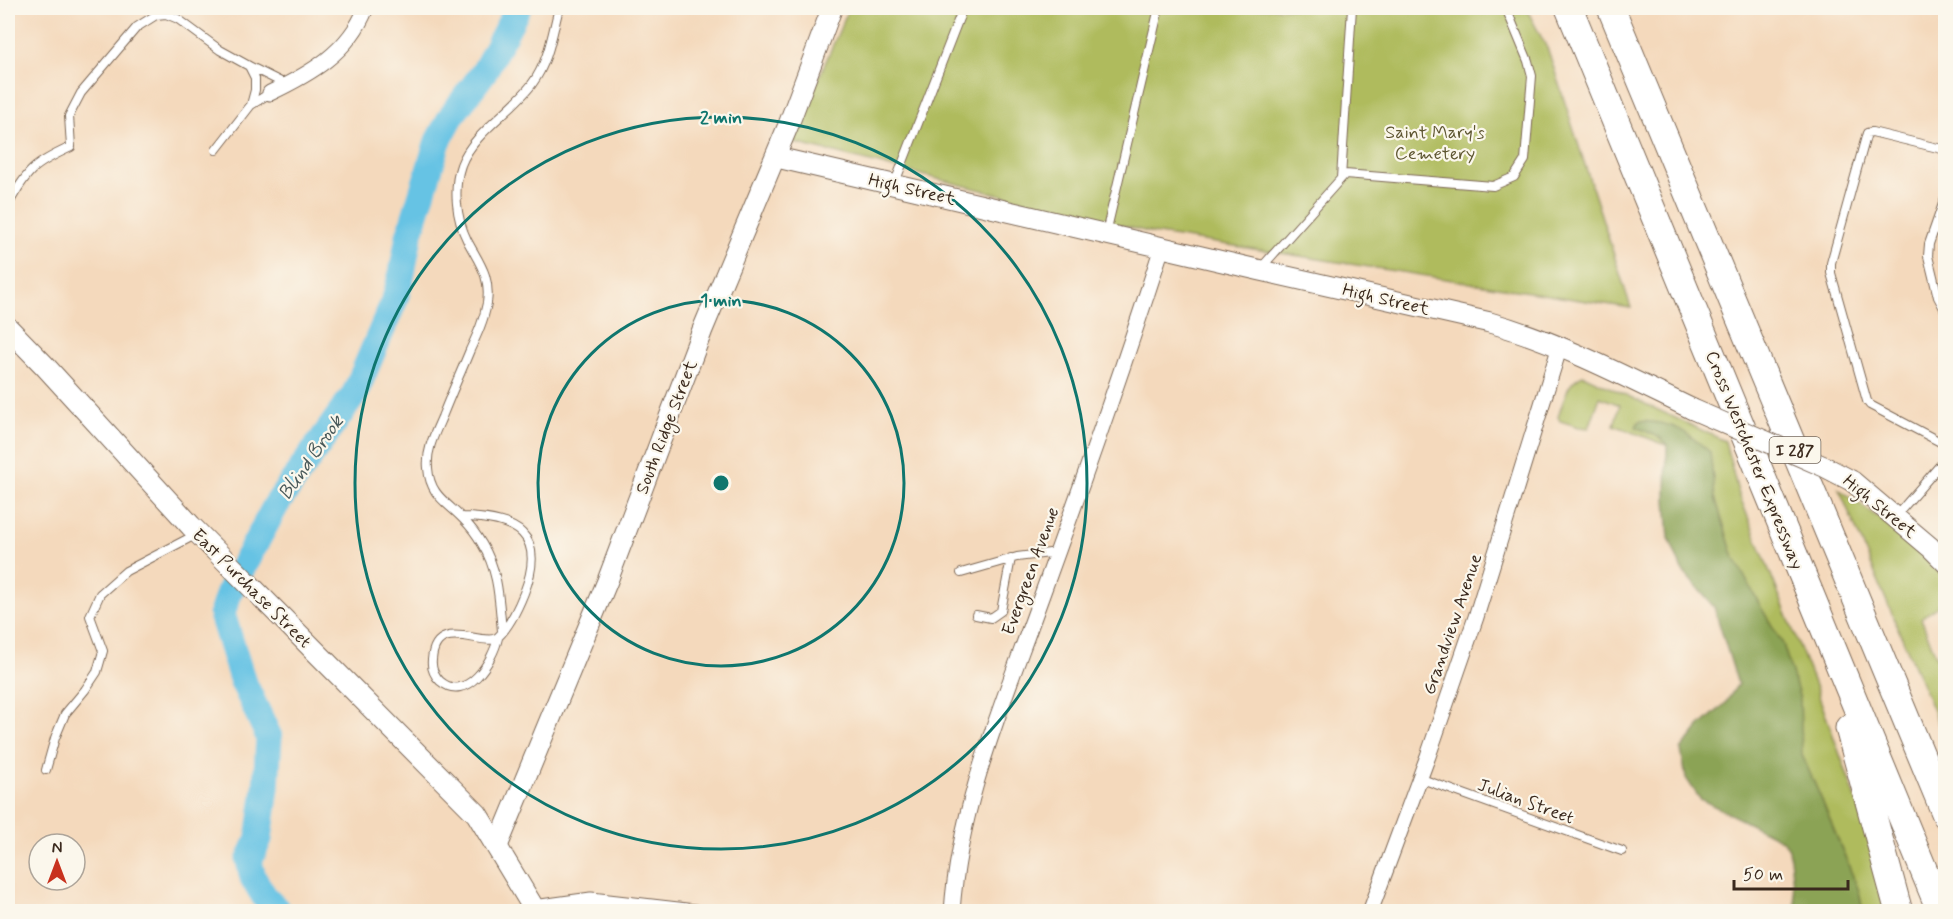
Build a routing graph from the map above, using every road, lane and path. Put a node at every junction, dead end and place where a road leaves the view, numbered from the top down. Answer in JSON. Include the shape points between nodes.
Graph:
{"nodes":[{"id":1,"x":366,"y":8,"type":"edge"},
{"id":2,"x":559,"y":8,"type":"edge"},
{"id":3,"x":832,"y":8,"type":"edge"},
{"id":4,"x":963,"y":8,"type":"edge"},
{"id":5,"x":1159,"y":8,"type":"edge"},
{"id":6,"x":1352,"y":8,"type":"edge"},
{"id":7,"x":1506,"y":8,"type":"edge"},
{"id":8,"x":1569,"y":8,"type":"edge"},
{"id":9,"x":1611,"y":8,"type":"edge"},
{"id":10,"x":249,"y":66,"type":"junction"},
{"id":11,"x":287,"y":85,"type":"junction"},
{"id":12,"x":270,"y":93,"type":"joint"},
{"id":13,"x":251,"y":105,"type":"junction"},
{"id":14,"x":216,"y":150,"type":"dead end"},
{"id":15,"x":1946,"y":150,"type":"edge"},
{"id":16,"x":775,"y":157,"type":"junction"},
{"id":17,"x":1341,"y":178,"type":"junction"},
{"id":18,"x":894,"y":184,"type":"junction"},
{"id":19,"x":1946,"y":195,"type":"edge"},
{"id":20,"x":8,"y":205,"type":"edge"},
{"id":21,"x":1106,"y":234,"type":"junction"},
{"id":22,"x":1162,"y":248,"type":"junction"},
{"id":23,"x":1258,"y":270,"type":"junction"},
{"id":24,"x":1946,"y":312,"type":"edge"},
{"id":25,"x":8,"y":328,"type":"edge"},
{"id":26,"x":1560,"y":346,"type":"junction"},
{"id":27,"x":1946,"y":445,"type":"edge"},
{"id":28,"x":1946,"y":456,"type":"edge"},
{"id":29,"x":462,"y":517,"type":"junction"},
{"id":30,"x":1895,"y":517,"type":"junction"},
{"id":31,"x":199,"y":534,"type":"junction"},
{"id":32,"x":1058,"y":552,"type":"junction"},
{"id":33,"x":1011,"y":558,"type":"junction"},
{"id":34,"x":1946,"y":563,"type":"edge"},
{"id":35,"x":961,"y":573,"type":"dead end"},
{"id":36,"x":1808,"y":588,"type":"junction"},
{"id":37,"x":976,"y":615,"type":"dead end"},
{"id":38,"x":500,"y":634,"type":"junction"},
{"id":39,"x":1923,"y":759,"type":"junction"},
{"id":40,"x":46,"y":770,"type":"dead end"},
{"id":41,"x":1946,"y":777,"type":"edge"},
{"id":42,"x":1419,"y":778,"type":"junction"},
{"id":43,"x":1946,"y":815,"type":"edge"},
{"id":44,"x":498,"y":845,"type":"junction"},
{"id":45,"x":1622,"y":851,"type":"dead end"},
{"id":46,"x":534,"y":910,"type":"edge"},
{"id":47,"x":694,"y":912,"type":"edge"},
{"id":48,"x":952,"y":912,"type":"edge"},
{"id":49,"x":1370,"y":912,"type":"edge"},
{"id":50,"x":1899,"y":912,"type":"edge"},
{"id":51,"x":1941,"y":912,"type":"edge"}],
"edges":[{"from":1,"to":11,"type":"street","via":[[344,43],[327,61]]},
{"from":2,"to":29,"type":"lane","via":[[541,70],[531,86],[469,151],[457,183],[458,209],[466,238],[484,270],[487,302],[427,460],[437,494]]},
{"from":3,"to":16,"type":"street","name":"South Ridge Street"},
{"from":4,"to":18,"type":"lane"},
{"from":5,"to":21,"type":"lane"},
{"from":6,"to":17,"type":"lane"},
{"from":7,"to":17,"type":"lane","via":[[1532,76],[1525,160],[1514,177],[1493,186],[1345,174]]},
{"from":8,"to":36,"type":"highway","name":"Cross Westchester Expressway","number":"I 287"},
{"from":9,"to":39,"type":"highway","number":"I 287"},
{"from":10,"to":11,"type":"lane"},
{"from":10,"to":13,"type":"lane","via":[[255,78]]},
{"from":10,"to":20,"type":"lane","via":[[178,19],[166,14],[147,20],[73,105],[69,116],[71,147],[30,170]]},
{"from":11,"to":12,"type":"street"},
{"from":12,"to":13,"type":"lane"},
{"from":13,"to":14,"type":"lane"},
{"from":15,"to":27,"type":"lane","via":[[1867,134],[1831,263],[1867,401]]},
{"from":16,"to":18,"type":"street","name":"High Street"},
{"from":16,"to":44,"type":"street","name":"South Ridge Street"},
{"from":17,"to":23,"type":"lane"},
{"from":18,"to":21,"type":"street","name":"High Street"},
{"from":19,"to":24,"type":"lane","via":[[1928,256],[1938,297]]},
{"from":21,"to":22,"type":"street","name":"High Street"},
{"from":22,"to":23,"type":"street","name":"High Street"},
{"from":22,"to":32,"type":"street","name":"Evergreen Avenue"},
{"from":23,"to":26,"type":"street","name":"High Street","via":[[1488,322]]},
{"from":25,"to":31,"type":"main road","name":"East Purchase Street"},
{"from":26,"to":30,"type":"street","name":"High Street","bridge":true,"via":[[1692,410],[1826,467],[1852,481]]},
{"from":26,"to":42,"type":"street","name":"Grandview Avenue","via":[[1476,617]]},
{"from":28,"to":30,"type":"lane"},
{"from":29,"to":38,"type":"lane","via":[[494,567]]},
{"from":29,"to":38,"type":"lane","via":[[513,526],[530,545],[526,587]]},
{"from":30,"to":34,"type":"street","name":"High Street"},
{"from":31,"to":40,"type":"lane","via":[[126,571],[100,594],[90,616],[103,651],[97,672],[65,714]]},
{"from":31,"to":44,"type":"main road","name":"East Purchase Street","via":[[456,790]]},
{"from":32,"to":33,"type":"lane"},
{"from":32,"to":48,"type":"street","name":"Evergreen Avenue","via":[[970,803],[954,878]]},
{"from":33,"to":35,"type":"lane"},
{"from":33,"to":37,"type":"lane","via":[[1001,611],[991,618]]},
{"from":36,"to":50,"type":"highway"},
{"from":36,"to":51,"type":"highway","name":"Cross Westchester Expressway","number":"I 287"},
{"from":38,"to":38,"type":"lane","via":[[490,639],[457,635],[442,640],[433,653],[435,675],[447,686],[468,685],[483,669]]},
{"from":39,"to":41,"type":"highway"},
{"from":39,"to":43,"type":"highway","number":"I 287"},
{"from":42,"to":45,"type":"lane","name":"Julian Street"},
{"from":42,"to":49,"type":"street","name":"Grandview Avenue"},
{"from":44,"to":46,"type":"main road","name":"East Purchase Street"},
{"from":46,"to":47,"type":"street","via":[[591,900]]}]}
